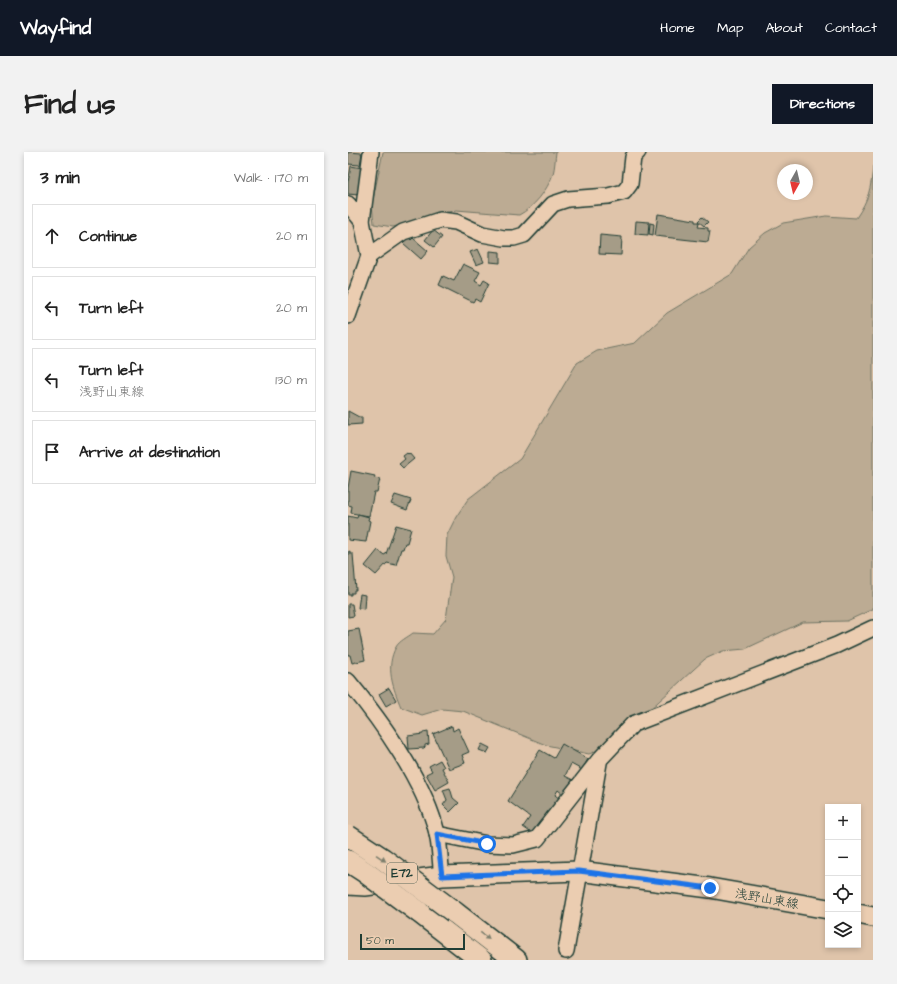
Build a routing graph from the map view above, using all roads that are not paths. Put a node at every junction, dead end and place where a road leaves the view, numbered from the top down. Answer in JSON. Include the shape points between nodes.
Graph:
{"nodes":[{"id":1,"x":372,"y":152,"type":"edge"},
{"id":2,"x":638,"y":152,"type":"edge"},
{"id":3,"x":348,"y":204,"type":"edge"},
{"id":4,"x":362,"y":221,"type":"junction"},
{"id":5,"x":369,"y":256,"type":"junction"},
{"id":6,"x":348,"y":316,"type":"edge"},
{"id":7,"x":873,"y":628,"type":"edge"},
{"id":8,"x":348,"y":681,"type":"edge"},
{"id":9,"x":599,"y":760,"type":"junction"},
{"id":10,"x":437,"y":834,"type":"junction"},
{"id":11,"x":348,"y":836,"type":"edge"},
{"id":12,"x":348,"y":861,"type":"edge"},
{"id":13,"x":579,"y":871,"type":"junction"},
{"id":14,"x":442,"y":876,"type":"junction"},
{"id":15,"x":348,"y":885,"type":"edge"},
{"id":16,"x":825,"y":908,"type":"edge"},
{"id":17,"x":861,"y":915,"type":"edge"},
{"id":18,"x":873,"y":917,"type":"edge"},
{"id":19,"x":442,"y":930,"type":"junction"},
{"id":20,"x":566,"y":951,"type":"dead end"},
{"id":21,"x":474,"y":960,"type":"edge"},
{"id":22,"x":481,"y":960,"type":"edge"},
{"id":23,"x":516,"y":960,"type":"edge"}],
"edges":[{"from":1,"to":4,"type":"street"},
{"from":2,"to":5,"type":"street","via":[[633,157],[630,184],[624,192],[568,199],[553,204],[524,235],[504,238],[482,234],[456,222],[440,220],[403,232]]},
{"from":3,"to":4,"type":"street"},
{"from":4,"to":5,"type":"street"},
{"from":5,"to":6,"type":"street"},
{"from":7,"to":9,"type":"street","via":[[836,645],[633,724]]},
{"from":8,"to":10,"type":"street","via":[[368,705],[401,756],[424,796]]},
{"from":9,"to":10,"type":"street","via":[[537,839],[513,845],[487,844]]},
{"from":9,"to":13,"type":"street"},
{"from":10,"to":14,"type":"street"},
{"from":11,"to":23,"type":"highway","number":"E72","one_way":true,"bridge":true,"via":[[383,859]]},
{"from":12,"to":19,"type":"highway","number":"E72","bridge":true},
{"from":13,"to":14,"type":"main road","name":"浅野山東線"},
{"from":13,"to":16,"type":"main road","name":"浅野山東線","via":[[710,888]]},
{"from":13,"to":20,"type":"street"},
{"from":14,"to":15,"type":"main road","name":"浅野山東線","via":[[365,886]]},
{"from":17,"to":18,"type":"main road"},
{"from":19,"to":21,"type":"highway"},
{"from":19,"to":22,"type":"highway","number":"E72"}]}
